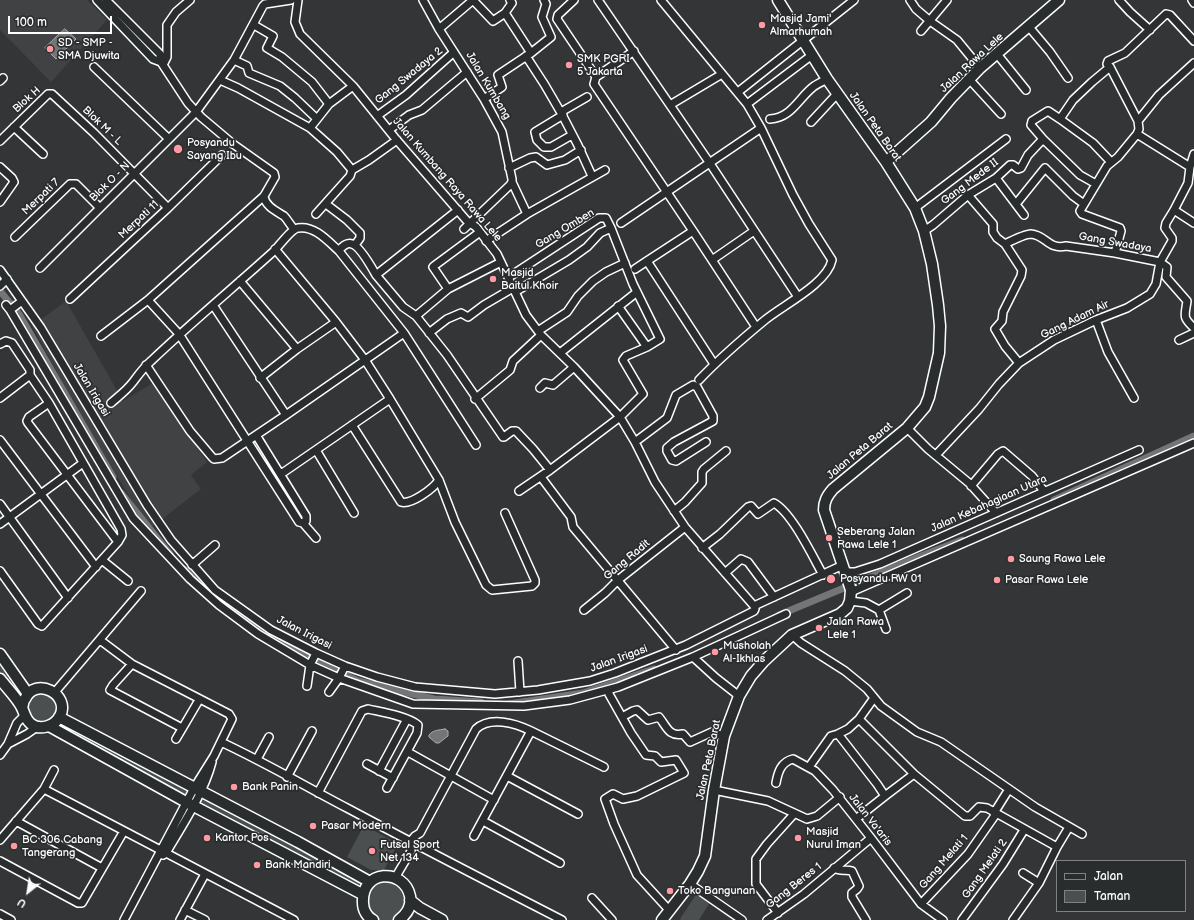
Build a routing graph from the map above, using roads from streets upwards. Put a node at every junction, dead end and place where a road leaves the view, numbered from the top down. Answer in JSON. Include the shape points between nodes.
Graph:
{"nodes":[{"id":1,"x":97,"y":0,"type":"edge"},
{"id":2,"x":106,"y":0,"type":"edge"},
{"id":3,"x":190,"y":0,"type":"edge"},
{"id":4,"x":291,"y":0,"type":"edge"},
{"id":5,"x":298,"y":0,"type":"edge"},
{"id":6,"x":423,"y":0,"type":"edge"},
{"id":7,"x":473,"y":0,"type":"edge"},
{"id":8,"x":510,"y":0,"type":"edge"},
{"id":9,"x":544,"y":0,"type":"edge"},
{"id":10,"x":574,"y":0,"type":"edge"},
{"id":11,"x":598,"y":0,"type":"edge"},
{"id":12,"x":661,"y":0,"type":"edge"},
{"id":13,"x":778,"y":0,"type":"edge"},
{"id":14,"x":854,"y":0,"type":"edge"},
{"id":15,"x":910,"y":0,"type":"edge"},
{"id":16,"x":947,"y":0,"type":"edge"},
{"id":17,"x":1059,"y":0,"type":"edge"},
{"id":18,"x":1119,"y":0,"type":"edge"},
{"id":19,"x":1192,"y":0,"type":"edge"},
{"id":20,"x":1194,"y":3,"type":"edge"},
{"id":21,"x":505,"y":13,"type":"junction"},
{"id":22,"x":930,"y":21,"type":"junction"},
{"id":23,"x":254,"y":25,"type":"junction"},
{"id":24,"x":1029,"y":27,"type":"junction"},
{"id":25,"x":439,"y":29,"type":"junction"},
{"id":26,"x":1150,"y":30,"type":"junction"},
{"id":27,"x":921,"y":31,"type":"dead end"},
{"id":28,"x":804,"y":41,"type":"junction"},
{"id":29,"x":1194,"y":41,"type":"edge"},
{"id":30,"x":634,"y":51,"type":"junction"},
{"id":31,"x":454,"y":52,"type":"junction"},
{"id":32,"x":529,"y":54,"type":"junction"},
{"id":33,"x":997,"y":54,"type":"junction"},
{"id":34,"x":812,"y":55,"type":"junction"},
{"id":35,"x":234,"y":60,"type":"junction"},
{"id":36,"x":1194,"y":63,"type":"edge"},
{"id":37,"x":162,"y":64,"type":"junction"},
{"id":38,"x":94,"y":67,"type":"dead end"},
{"id":39,"x":1110,"y":67,"type":"junction"},
{"id":40,"x":980,"y":68,"type":"junction"},
{"id":41,"x":468,"y":72,"type":"junction"},
{"id":42,"x":722,"y":74,"type":"junction"},
{"id":43,"x":596,"y":77,"type":"junction"},
{"id":44,"x":1068,"y":78,"type":"dead end"},
{"id":45,"x":827,"y":79,"type":"junction"},
{"id":46,"x":969,"y":79,"type":"junction"},
{"id":47,"x":220,"y":80,"type":"junction"},
{"id":48,"x":353,"y":86,"type":"junction"},
{"id":49,"x":1026,"y":90,"type":"dead end"},
{"id":50,"x":738,"y":92,"type":"junction"},
{"id":51,"x":53,"y":94,"type":"joint"},
{"id":52,"x":837,"y":94,"type":"junction"},
{"id":53,"x":587,"y":97,"type":"dead end"},
{"id":54,"x":484,"y":99,"type":"junction"},
{"id":55,"x":330,"y":104,"type":"junction"},
{"id":56,"x":747,"y":104,"type":"junction"},
{"id":57,"x":670,"y":105,"type":"junction"},
{"id":58,"x":196,"y":112,"type":"junction"},
{"id":59,"x":562,"y":114,"type":"junction"},
{"id":60,"x":1001,"y":114,"type":"dead end"},
{"id":61,"x":377,"y":116,"type":"junction"},
{"id":62,"x":317,"y":119,"type":"junction"},
{"id":63,"x":1060,"y":119,"type":"junction"},
{"id":64,"x":770,"y":120,"type":"dead end"},
{"id":65,"x":1138,"y":121,"type":"junction"},
{"id":66,"x":811,"y":122,"type":"dead end"},
{"id":67,"x":14,"y":127,"type":"junction"},
{"id":68,"x":310,"y":128,"type":"junction"},
{"id":69,"x":761,"y":128,"type":"junction"},
{"id":70,"x":389,"y":130,"type":"junction"},
{"id":71,"x":1137,"y":134,"type":"junction"},
{"id":72,"x":572,"y":135,"type":"junction"},
{"id":73,"x":169,"y":139,"type":"junction"},
{"id":74,"x":1006,"y":139,"type":"dead end"},
{"id":75,"x":1043,"y":139,"type":"junction"},
{"id":76,"x":397,"y":140,"type":"junction"},
{"id":77,"x":0,"y":141,"type":"edge"},
{"id":78,"x":581,"y":150,"type":"junction"},
{"id":79,"x":43,"y":154,"type":"dead end"},
{"id":80,"x":1194,"y":154,"type":"edge"},
{"id":81,"x":222,"y":155,"type":"dead end"},
{"id":82,"x":709,"y":162,"type":"junction"},
{"id":83,"x":886,"y":162,"type":"junction"},
{"id":84,"x":1111,"y":162,"type":"junction"},
{"id":85,"x":0,"y":167,"type":"edge"},
{"id":86,"x":509,"y":168,"type":"junction"},
{"id":87,"x":1190,"y":168,"type":"junction"},
{"id":88,"x":352,"y":170,"type":"junction"},
{"id":89,"x":605,"y":170,"type":"dead end"},
{"id":90,"x":135,"y":174,"type":"junction"},
{"id":91,"x":592,"y":176,"type":"junction"},
{"id":92,"x":996,"y":178,"type":"junction"},
{"id":93,"x":512,"y":182,"type":"junction"},
{"id":94,"x":1096,"y":184,"type":"junction"},
{"id":95,"x":1191,"y":184,"type":"edge"},
{"id":96,"x":667,"y":192,"type":"junction"},
{"id":97,"x":968,"y":195,"type":"junction"},
{"id":98,"x":264,"y":196,"type":"junction"},
{"id":99,"x":0,"y":202,"type":"edge"},
{"id":100,"x":326,"y":204,"type":"junction"},
{"id":101,"x":1016,"y":204,"type":"junction"},
{"id":102,"x":1084,"y":204,"type":"junction"},
{"id":103,"x":100,"y":208,"type":"junction"},
{"id":104,"x":168,"y":208,"type":"junction"},
{"id":105,"x":915,"y":208,"type":"junction"},
{"id":106,"x":458,"y":210,"type":"junction"},
{"id":107,"x":1174,"y":210,"type":"junction"},
{"id":108,"x":316,"y":214,"type":"dead end"},
{"id":109,"x":528,"y":214,"type":"junction"},
{"id":110,"x":1024,"y":215,"type":"dead end"},
{"id":111,"x":472,"y":223,"type":"junction"},
{"id":112,"x":621,"y":223,"type":"dead end"},
{"id":113,"x":1194,"y":223,"type":"edge"},
{"id":114,"x":293,"y":227,"type":"junction"},
{"id":115,"x":611,"y":228,"type":"junction"},
{"id":116,"x":464,"y":230,"type":"dead end"},
{"id":117,"x":754,"y":231,"type":"junction"},
{"id":118,"x":924,"y":231,"type":"junction"},
{"id":119,"x":480,"y":232,"type":"junction"},
{"id":120,"x":693,"y":232,"type":"junction"},
{"id":121,"x":15,"y":237,"type":"dead end"},
{"id":122,"x":486,"y":241,"type":"junction"},
{"id":123,"x":1004,"y":244,"type":"junction"},
{"id":124,"x":355,"y":245,"type":"junction"},
{"id":125,"x":275,"y":249,"type":"junction"},
{"id":126,"x":339,"y":251,"type":"junction"},
{"id":127,"x":1115,"y":253,"type":"junction"},
{"id":128,"x":712,"y":260,"type":"junction"},
{"id":129,"x":647,"y":261,"type":"junction"},
{"id":130,"x":501,"y":262,"type":"junction"},
{"id":131,"x":1160,"y":262,"type":"junction"},
{"id":132,"x":625,"y":263,"type":"junction"},
{"id":133,"x":40,"y":268,"type":"dead end"},
{"id":134,"x":635,"y":269,"type":"dead end"},
{"id":135,"x":0,"y":270,"type":"edge"},
{"id":136,"x":376,"y":275,"type":"junction"},
{"id":137,"x":509,"y":277,"type":"junction"},
{"id":138,"x":240,"y":281,"type":"junction"},
{"id":139,"x":4,"y":282,"type":"edge"},
{"id":140,"x":448,"y":289,"type":"junction"},
{"id":141,"x":514,"y":290,"type":"junction"},
{"id":142,"x":637,"y":292,"type":"junction"},
{"id":143,"x":798,"y":297,"type":"junction"},
{"id":144,"x":70,"y":299,"type":"dead end"},
{"id":145,"x":148,"y":300,"type":"junction"},
{"id":146,"x":21,"y":301,"type":"junction"},
{"id":147,"x":213,"y":306,"type":"junction"},
{"id":148,"x":618,"y":306,"type":"junction"},
{"id":149,"x":416,"y":316,"type":"junction"},
{"id":150,"x":1096,"y":320,"type":"junction"},
{"id":151,"x":336,"y":322,"type":"junction"},
{"id":152,"x":756,"y":327,"type":"junction"},
{"id":153,"x":1194,"y":328,"type":"edge"},
{"id":154,"x":404,"y":333,"type":"junction"},
{"id":155,"x":429,"y":333,"type":"junction"},
{"id":156,"x":540,"y":333,"type":"junction"},
{"id":157,"x":1194,"y":333,"type":"edge"},
{"id":158,"x":179,"y":334,"type":"junction"},
{"id":159,"x":101,"y":336,"type":"dead end"},
{"id":160,"x":1179,"y":340,"type":"dead end"},
{"id":161,"x":0,"y":344,"type":"edge"},
{"id":162,"x":647,"y":347,"type":"junction"},
{"id":163,"x":297,"y":349,"type":"junction"},
{"id":164,"x":560,"y":353,"type":"junction"},
{"id":165,"x":364,"y":360,"type":"junction"},
{"id":166,"x":1019,"y":363,"type":"junction"},
{"id":167,"x":714,"y":364,"type":"junction"},
{"id":168,"x":146,"y":365,"type":"junction"},
{"id":169,"x":574,"y":367,"type":"junction"},
{"id":170,"x":30,"y":375,"type":"junction"},
{"id":171,"x":260,"y":378,"type":"junction"},
{"id":172,"x":699,"y":380,"type":"dead end"},
{"id":173,"x":540,"y":388,"type":"dead end"},
{"id":174,"x":0,"y":398,"type":"edge"},
{"id":175,"x":476,"y":398,"type":"junction"},
{"id":176,"x":1134,"y":398,"type":"dead end"},
{"id":177,"x":390,"y":399,"type":"junction"},
{"id":178,"x":49,"y":403,"type":"junction"},
{"id":179,"x":111,"y":403,"type":"dead end"},
{"id":180,"x":286,"y":415,"type":"junction"},
{"id":181,"x":620,"y":417,"type":"junction"},
{"id":182,"x":352,"y":425,"type":"junction"},
{"id":183,"x":907,"y":428,"type":"junction"},
{"id":184,"x":256,"y":436,"type":"junction"},
{"id":185,"x":0,"y":440,"type":"edge"},
{"id":186,"x":247,"y":442,"type":"junction"},
{"id":187,"x":635,"y":442,"type":"junction"},
{"id":188,"x":706,"y":442,"type":"dead end"},
{"id":189,"x":1194,"y":443,"type":"edge"},
{"id":190,"x":476,"y":445,"type":"dead end"},
{"id":191,"x":316,"y":450,"type":"junction"},
{"id":192,"x":1139,"y":450,"type":"dead end"},
{"id":193,"x":726,"y":451,"type":"dead end"},
{"id":194,"x":936,"y":455,"type":"junction"},
{"id":195,"x":83,"y":463,"type":"junction"},
{"id":196,"x":550,"y":470,"type":"junction"},
{"id":197,"x":67,"y":474,"type":"junction"},
{"id":198,"x":281,"y":474,"type":"junction"},
{"id":199,"x":541,"y":477,"type":"junction"},
{"id":200,"x":439,"y":480,"type":"junction"},
{"id":201,"x":971,"y":486,"type":"junction"},
{"id":202,"x":519,"y":491,"type":"dead end"},
{"id":203,"x":1044,"y":491,"type":"junction"},
{"id":204,"x":41,"y":494,"type":"junction"},
{"id":205,"x":0,"y":504,"type":"edge"},
{"id":206,"x":674,"y":511,"type":"junction"},
{"id":207,"x":505,"y":513,"type":"dead end"},
{"id":208,"x":996,"y":513,"type":"junction"},
{"id":209,"x":354,"y":514,"type":"dead end"},
{"id":210,"x":10,"y":517,"type":"junction"},
{"id":211,"x":303,"y":523,"type":"junction"},
{"id":212,"x":0,"y":524,"type":"edge"},
{"id":213,"x":684,"y":527,"type":"junction"},
{"id":214,"x":316,"y":538,"type":"dead end"},
{"id":215,"x":161,"y":539,"type":"junction"},
{"id":216,"x":118,"y":542,"type":"junction"},
{"id":217,"x":932,"y":543,"type":"junction"},
{"id":218,"x":702,"y":548,"type":"junction"},
{"id":219,"x":212,"y":549,"type":"dead end"},
{"id":220,"x":935,"y":554,"type":"junction"},
{"id":221,"x":102,"y":560,"type":"junction"},
{"id":222,"x":192,"y":565,"type":"junction"},
{"id":223,"x":96,"y":567,"type":"junction"},
{"id":224,"x":845,"y":570,"type":"junction"},
{"id":225,"x":0,"y":571,"type":"edge"},
{"id":226,"x":725,"y":573,"type":"junction"},
{"id":227,"x":194,"y":575,"type":"junction"},
{"id":228,"x":823,"y":575,"type":"junction"},
{"id":229,"x":128,"y":580,"type":"dead end"},
{"id":230,"x":618,"y":580,"type":"junction"},
{"id":231,"x":141,"y":591,"type":"dead end"},
{"id":232,"x":907,"y":593,"type":"dead end"},
{"id":233,"x":850,"y":594,"type":"junction"},
{"id":234,"x":774,"y":597,"type":"junction"},
{"id":235,"x":68,"y":598,"type":"junction"},
{"id":236,"x":222,"y":601,"type":"junction"},
{"id":237,"x":754,"y":606,"type":"junction"},
{"id":238,"x":584,"y":610,"type":"dead end"},
{"id":239,"x":879,"y":610,"type":"junction"},
{"id":240,"x":786,"y":614,"type":"dead end"},
{"id":241,"x":261,"y":629,"type":"junction"},
{"id":242,"x":886,"y":629,"type":"dead end"},
{"id":243,"x":792,"y":635,"type":"junction"},
{"id":244,"x":100,"y":640,"type":"junction"},
{"id":245,"x":676,"y":650,"type":"junction"},
{"id":246,"x":0,"y":654,"type":"edge"},
{"id":247,"x":693,"y":657,"type":"junction"},
{"id":248,"x":313,"y":659,"type":"junction"},
{"id":249,"x":518,"y":661,"type":"dead end"},
{"id":250,"x":132,"y":664,"type":"junction"},
{"id":251,"x":342,"y":672,"type":"junction"},
{"id":252,"x":0,"y":678,"type":"edge"},
{"id":253,"x":307,"y":686,"type":"dead end"},
{"id":254,"x":609,"y":690,"type":"junction"},
{"id":255,"x":55,"y":692,"type":"junction"},
{"id":256,"x":329,"y":692,"type":"dead end"},
{"id":257,"x":520,"y":692,"type":"junction"},
{"id":258,"x":28,"y":694,"type":"junction"},
{"id":259,"x":739,"y":696,"type":"junction"},
{"id":260,"x":874,"y":698,"type":"junction"},
{"id":261,"x":199,"y":700,"type":"junction"},
{"id":262,"x":23,"y":712,"type":"junction"},
{"id":263,"x":59,"y":717,"type":"junction"},
{"id":264,"x":622,"y":717,"type":"junction"},
{"id":265,"x":407,"y":719,"type":"junction"},
{"id":266,"x":859,"y":719,"type":"junction"},
{"id":267,"x":37,"y":726,"type":"junction"},
{"id":268,"x":49,"y":726,"type":"junction"},
{"id":269,"x":182,"y":728,"type":"junction"},
{"id":270,"x":312,"y":731,"type":"dead end"},
{"id":271,"x":531,"y":731,"type":"junction"},
{"id":272,"x":838,"y":734,"type":"junction"},
{"id":273,"x":724,"y":736,"type":"junction"},
{"id":274,"x":269,"y":737,"type":"dead end"},
{"id":275,"x":176,"y":739,"type":"dead end"},
{"id":276,"x":221,"y":742,"type":"junction"},
{"id":277,"x":8,"y":744,"type":"junction"},
{"id":278,"x":408,"y":752,"type":"junction"},
{"id":279,"x":0,"y":755,"type":"edge"},
{"id":280,"x":257,"y":759,"type":"junction"},
{"id":281,"x":367,"y":764,"type":"dead end"},
{"id":282,"x":604,"y":767,"type":"dead end"},
{"id":283,"x":809,"y":767,"type":"junction"},
{"id":284,"x":54,"y":770,"type":"dead end"},
{"id":285,"x":380,"y":771,"type":"junction"},
{"id":286,"x":914,"y":774,"type":"junction"},
{"id":287,"x":451,"y":776,"type":"junction"},
{"id":288,"x":507,"y":776,"type":"junction"},
{"id":289,"x":287,"y":777,"type":"junction"},
{"id":290,"x":393,"y":778,"type":"junction"},
{"id":291,"x":776,"y":783,"type":"dead end"},
{"id":292,"x":387,"y":788,"type":"dead end"},
{"id":293,"x":44,"y":789,"type":"junction"},
{"id":294,"x":197,"y":789,"type":"junction"},
{"id":295,"x":1009,"y":789,"type":"junction"},
{"id":296,"x":714,"y":790,"type":"junction"},
{"id":297,"x":318,"y":793,"type":"junction"},
{"id":298,"x":884,"y":796,"type":"junction"},
{"id":299,"x":840,"y":797,"type":"junction"},
{"id":300,"x":494,"y":800,"type":"junction"},
{"id":301,"x":189,"y":804,"type":"junction"},
{"id":302,"x":995,"y":813,"type":"junction"},
{"id":303,"x":578,"y":814,"type":"dead end"},
{"id":304,"x":794,"y":814,"type":"junction"},
{"id":305,"x":856,"y":819,"type":"junction"},
{"id":306,"x":483,"y":821,"type":"junction"},
{"id":307,"x":16,"y":822,"type":"junction"},
{"id":308,"x":1069,"y":827,"type":"junction"},
{"id":309,"x":1024,"y":830,"type":"junction"},
{"id":310,"x":124,"y":831,"type":"junction"},
{"id":311,"x":420,"y":833,"type":"junction"},
{"id":312,"x":1082,"y":834,"type":"dead end"},
{"id":313,"x":474,"y":836,"type":"dead end"},
{"id":314,"x":872,"y":838,"type":"junction"},
{"id":315,"x":0,"y":840,"type":"edge"},
{"id":316,"x":410,"y":842,"type":"junction"},
{"id":317,"x":418,"y":846,"type":"junction"},
{"id":318,"x":1057,"y":847,"type":"junction"},
{"id":319,"x":411,"y":851,"type":"junction"},
{"id":320,"x":162,"y":854,"type":"junction"},
{"id":321,"x":0,"y":861,"type":"edge"},
{"id":322,"x":560,"y":863,"type":"dead end"},
{"id":323,"x":102,"y":868,"type":"junction"},
{"id":324,"x":834,"y":868,"type":"junction"},
{"id":325,"x":1023,"y":873,"type":"dead end"},
{"id":326,"x":205,"y":874,"type":"junction"},
{"id":327,"x":395,"y":878,"type":"junction"},
{"id":328,"x":370,"y":882,"type":"junction"},
{"id":329,"x":1039,"y":883,"type":"junction"},
{"id":330,"x":690,"y":884,"type":"junction"},
{"id":331,"x":362,"y":894,"type":"junction"},
{"id":332,"x":592,"y":898,"type":"dead end"},
{"id":333,"x":410,"y":900,"type":"junction"},
{"id":334,"x":921,"y":904,"type":"junction"},
{"id":335,"x":185,"y":910,"type":"junction"},
{"id":336,"x":669,"y":910,"type":"junction"},
{"id":337,"x":778,"y":913,"type":"junction"},
{"id":338,"x":0,"y":914,"type":"edge"},
{"id":339,"x":371,"y":919,"type":"edge"},
{"id":340,"x":11,"y":920,"type":"edge"},
{"id":341,"x":124,"y":920,"type":"edge"},
{"id":342,"x":180,"y":920,"type":"edge"},
{"id":343,"x":205,"y":920,"type":"edge"},
{"id":344,"x":294,"y":920,"type":"edge"},
{"id":345,"x":399,"y":920,"type":"edge"},
{"id":346,"x":442,"y":920,"type":"edge"},
{"id":347,"x":562,"y":920,"type":"edge"},
{"id":348,"x":612,"y":920,"type":"edge"},
{"id":349,"x":662,"y":920,"type":"edge"},
{"id":350,"x":742,"y":920,"type":"edge"},
{"id":351,"x":767,"y":920,"type":"edge"},
{"id":352,"x":866,"y":920,"type":"edge"},
{"id":353,"x":943,"y":920,"type":"edge"},
{"id":354,"x":962,"y":920,"type":"edge"},
{"id":355,"x":1013,"y":920,"type":"edge"}],
"edges":[{"from":1,"to":37,"type":"street","via":[[153,59]]},
{"from":2,"to":37,"type":"street","via":[[160,54]]},
{"from":3,"to":37,"type":"street","via":[[176,12],[167,25],[167,57]]},
{"from":4,"to":23,"type":"street","name":"Blok O - N","via":[[265,4]]},
{"from":5,"to":48,"type":"street","name":"Jalan Kumbang Raya Rawa Lele","via":[[295,22],[300,34]]},
{"from":6,"to":25,"type":"street","name":"Jalan Kumbang"},
{"from":7,"to":21,"type":"street","via":[[493,21]]},
{"from":7,"to":25,"type":"street"},
{"from":8,"to":21,"type":"street","via":[[512,3]]},
{"from":9,"to":32,"type":"street","via":[[546,4],[542,17],[551,37]]},
{"from":10,"to":43,"type":"street","via":[[558,14],[557,19]]},
{"from":11,"to":30,"type":"street"},
{"from":12,"to":42,"type":"street"},
{"from":13,"to":28,"type":"street","name":"Jalan Peta Barat"},
{"from":14,"to":28,"type":"street"},
{"from":15,"to":22,"type":"street"},
{"from":16,"to":22,"type":"street"},
{"from":17,"to":24,"type":"street","name":"Jalan Rawa Lele"},
{"from":18,"to":26,"type":"street"},
{"from":19,"to":20,"type":"street"},
{"from":21,"to":32,"type":"street"},
{"from":22,"to":27,"type":"street"},
{"from":22,"to":40,"type":"street","via":[[958,40]]},
{"from":23,"to":35,"type":"street","name":"Blok O - N"},
{"from":23,"to":55,"type":"street","via":[[273,36],[267,48],[312,82]]},
{"from":24,"to":33,"type":"street","name":"Jalan Rawa Lele"},
{"from":24,"to":44,"type":"street"},
{"from":25,"to":31,"type":"street","name":"Jalan Kumbang"},
{"from":26,"to":29,"type":"street","via":[[1168,14]]},
{"from":26,"to":39,"type":"street","via":[[1125,53],[1108,61]]},
{"from":28,"to":34,"type":"street","name":"Jalan Peta Barat"},
{"from":28,"to":50,"type":"street"},
{"from":30,"to":43,"type":"street"},
{"from":30,"to":57,"type":"street"},
{"from":31,"to":41,"type":"street","name":"Jalan Kumbang"},
{"from":31,"to":61,"type":"street","name":"Gang Swadaya 2","via":[[406,95]]},
{"from":32,"to":54,"type":"street","via":[[498,75],[502,87]]},
{"from":32,"to":59,"type":"street"},
{"from":33,"to":40,"type":"street","name":"Jalan Rawa Lele"},
{"from":33,"to":49,"type":"street"},
{"from":34,"to":45,"type":"street","name":"Jalan Peta Barat"},
{"from":34,"to":56,"type":"street"},
{"from":35,"to":47,"type":"street","name":"Blok O - N"},
{"from":35,"to":62,"type":"street","via":[[247,66],[249,73],[280,86]]},
{"from":36,"to":65,"type":"street","via":[[1159,95]]},
{"from":37,"to":58,"type":"street"},
{"from":38,"to":73,"type":"street"},
{"from":39,"to":63,"type":"street","via":[[1073,100]]},
{"from":39,"to":65,"type":"street"},
{"from":40,"to":46,"type":"street","name":"Jalan Rawa Lele"},
{"from":41,"to":54,"type":"street","name":"Jalan Kumbang"},
{"from":41,"to":70,"type":"street","via":[[422,110],[409,115]]},
{"from":42,"to":50,"type":"street"},
{"from":42,"to":57,"type":"street"},
{"from":43,"to":96,"type":"street","via":[[594,84]]},
{"from":45,"to":52,"type":"street","name":"Jalan Peta Barat"},
{"from":45,"to":64,"type":"street","via":[[812,88],[781,118]]},
{"from":46,"to":60,"type":"street"},
{"from":46,"to":83,"type":"street","name":"Jalan Rawa Lele","via":[[931,122]]},
{"from":47,"to":58,"type":"street","name":"Blok O - N"},
{"from":47,"to":68,"type":"street"},
{"from":48,"to":55,"type":"street"},
{"from":48,"to":61,"type":"street","name":"Jalan Kumbang Raya Rawa Lele"},
{"from":50,"to":56,"type":"street"},
{"from":51,"to":67,"type":"street","name":"Blok H","via":[[48,94]]},
{"from":51,"to":90,"type":"street","name":"Blok M - L"},
{"from":52,"to":66,"type":"street"},
{"from":52,"to":83,"type":"street","name":"Jalan Peta Barat"},
{"from":53,"to":59,"type":"street"},
{"from":54,"to":86,"type":"street","name":"Jalan Kumbang","via":[[502,132]]},
{"from":55,"to":62,"type":"street"},
{"from":56,"to":69,"type":"street"},
{"from":57,"to":82,"type":"street"},
{"from":58,"to":73,"type":"street","name":"Blok O - N"},
{"from":58,"to":98,"type":"street","via":[[233,144],[274,173],[275,178]]},
{"from":59,"to":72,"type":"street"},
{"from":59,"to":72,"type":"street","via":[[535,132],[537,140],[544,147],[551,147]]},
{"from":61,"to":70,"type":"street","name":"Jalan Kumbang Raya Rawa Lele"},
{"from":62,"to":68,"type":"street"},
{"from":63,"to":75,"type":"street","via":[[1048,111],[1032,121],[1031,125]]},
{"from":63,"to":84,"type":"street","via":[[1093,143]]},
{"from":65,"to":71,"type":"street"},
{"from":67,"to":77,"type":"street","name":"Blok H"},
{"from":67,"to":79,"type":"street"},
{"from":68,"to":88,"type":"street","via":[[337,152]]},
{"from":69,"to":82,"type":"street"},
{"from":69,"to":143,"type":"street","via":[[793,195],[832,260],[827,271],[817,282]]},
{"from":70,"to":76,"type":"street","name":"Jalan Kumbang Raya Rawa Lele"},
{"from":71,"to":84,"type":"street"},
{"from":71,"to":87,"type":"street"},
{"from":72,"to":78,"type":"street"},
{"from":73,"to":90,"type":"street","name":"Blok O - N"},
{"from":74,"to":105,"type":"street"},
{"from":75,"to":92,"type":"street","name":"Gang Mede II","via":[[1028,155],[1021,168],[1010,165]]},
{"from":75,"to":94,"type":"street","via":[[1080,175]]},
{"from":76,"to":88,"type":"street"},
{"from":76,"to":106,"type":"street","name":"Jalan Kumbang Raya Rawa Lele"},
{"from":78,"to":86,"type":"street","via":[[564,160],[547,165],[536,157]]},
{"from":78,"to":91,"type":"street"},
{"from":80,"to":87,"type":"street","name":"Gang Adam Air"},
{"from":81,"to":104,"type":"street","name":"Merpati 11"},
{"from":82,"to":96,"type":"street"},
{"from":82,"to":117,"type":"street"},
{"from":83,"to":105,"type":"street","name":"Jalan Peta Barat"},
{"from":84,"to":94,"type":"street"},
{"from":85,"to":99,"type":"street","via":[[14,182]]},
{"from":86,"to":93,"type":"street","name":"Jalan Kumbang"},
{"from":87,"to":95,"type":"street","name":"Gang Adam Air"},
{"from":88,"to":100,"type":"street","via":[[350,176]]},
{"from":89,"to":91,"type":"street"},
{"from":90,"to":103,"type":"street","name":"Blok O - N"},
{"from":90,"to":104,"type":"street","name":"Blok M - L"},
{"from":91,"to":109,"type":"street"},
{"from":92,"to":97,"type":"street","name":"Gang Mede II"},
{"from":92,"to":101,"type":"street"},
{"from":93,"to":109,"type":"street","name":"Jalan Kumbang"},
{"from":93,"to":111,"type":"street"},
{"from":94,"to":102,"type":"street"},
{"from":95,"to":107,"type":"street","name":"Gang Adam Air"},
{"from":96,"to":112,"type":"street"},
{"from":96,"to":120,"type":"street"},
{"from":97,"to":118,"type":"street","name":"Gang Mede II"},
{"from":97,"to":123,"type":"street","via":[[993,224],[993,232]]},
{"from":98,"to":114,"type":"street","via":[[266,203]]},
{"from":98,"to":145,"type":"street"},
{"from":100,"to":108,"type":"street"},
{"from":100,"to":124,"type":"street","via":[[360,233]]},
{"from":101,"to":102,"type":"street","via":[[1045,168]]},
{"from":101,"to":110,"type":"street"},
{"from":102,"to":127,"type":"street","via":[[1080,212],[1082,214],[1122,231]]},
{"from":103,"to":121,"type":"street","name":"Merpati 7","via":[[76,184],[70,184]]},
{"from":103,"to":133,"type":"street","name":"Blok O - N"},
{"from":104,"to":144,"type":"street","name":"Merpati 11"},
{"from":105,"to":118,"type":"street","name":"Jalan Peta Barat"},
{"from":106,"to":111,"type":"street","name":"Jalan Kumbang Raya Rawa Lele"},
{"from":106,"to":136,"type":"street"},
{"from":107,"to":113,"type":"street"},
{"from":107,"to":131,"type":"street","name":"Gang Adam Air","via":[[1165,228],[1172,241]]},
{"from":109,"to":122,"type":"street"},
{"from":111,"to":116,"type":"street"},
{"from":111,"to":119,"type":"street","name":"Jalan Kumbang Raya Rawa Lele"},
{"from":114,"to":125,"type":"street"},
{"from":114,"to":126,"type":"street","via":[[314,230]]},
{"from":115,"to":132,"type":"street"},
{"from":115,"to":137,"type":"street","name":"Gang Omben","via":[[606,218],[599,218]]},
{"from":115,"to":141,"type":"street","via":[[600,233],[587,247],[569,260]]},
{"from":117,"to":128,"type":"street"},
{"from":117,"to":143,"type":"street"},
{"from":118,"to":183,"type":"street","name":"Jalan Peta Barat","via":[[938,305],[939,354],[925,407]]},
{"from":119,"to":122,"type":"street","name":"Jalan Kumbang Raya Rawa Lele"},
{"from":119,"to":140,"type":"street","via":[[433,267]]},
{"from":120,"to":128,"type":"street"},
{"from":120,"to":129,"type":"street"},
{"from":122,"to":130,"type":"street","name":"Jalan Kumbang Raya Rawa Lele"},
{"from":123,"to":127,"type":"street","name":"Gang Swadaya","via":[[1030,234],[1058,248],[1066,246]]},
{"from":123,"to":166,"type":"street","via":[[1022,270],[1003,312],[1002,321],[995,329]]},
{"from":124,"to":126,"type":"street","via":[[342,246]]},
{"from":124,"to":136,"type":"street"},
{"from":125,"to":138,"type":"street"},
{"from":125,"to":151,"type":"street"},
{"from":126,"to":154,"type":"street"},
{"from":127,"to":131,"type":"street","name":"Gang Swadaya"},
{"from":128,"to":152,"type":"street"},
{"from":129,"to":134,"type":"street"},
{"from":129,"to":167,"type":"street"},
{"from":130,"to":137,"type":"street","name":"Jalan Kumbang Raya Rawa Lele"},
{"from":130,"to":140,"type":"street"},
{"from":131,"to":150,"type":"street","name":"Gang Adam Air","via":[[1156,284],[1150,294],[1127,308]]},
{"from":131,"to":153,"type":"street","via":[[1167,267],[1166,278],[1186,301],[1184,315]]},
{"from":132,"to":142,"type":"street"},
{"from":132,"to":156,"type":"street","via":[[593,281],[567,312]]},
{"from":135,"to":139,"type":"street","name":"Jalan Irigasi"},
{"from":136,"to":149,"type":"street","via":[[403,307]]},
{"from":137,"to":141,"type":"street","name":"Jalan Kumbang Raya Rawa Lele"},
{"from":138,"to":147,"type":"street"},
{"from":138,"to":163,"type":"street"},
{"from":139,"to":146,"type":"street","name":"Jalan Irigasi"},
{"from":140,"to":149,"type":"street"},
{"from":141,"to":155,"type":"street","via":[[484,305],[468,317],[461,313],[454,315]]},
{"from":141,"to":156,"type":"street","name":"Jalan Kumbang Raya Rawa Lele","via":[[526,315]]},
{"from":142,"to":148,"type":"street"},
{"from":142,"to":162,"type":"street","via":[[660,338]]},
{"from":143,"to":152,"type":"street"},
{"from":145,"to":158,"type":"street"},
{"from":145,"to":159,"type":"street"},
{"from":146,"to":215,"type":"street","name":"Jalan Irigasi","via":[[41,328],[147,505]]},
{"from":146,"to":215,"type":"street","via":[[10,308],[133,518]]},
{"from":147,"to":158,"type":"street"},
{"from":147,"to":171,"type":"street"},
{"from":148,"to":162,"type":"street"},
{"from":148,"to":164,"type":"street"},
{"from":149,"to":155,"type":"street"},
{"from":150,"to":166,"type":"street","name":"Gang Adam Air","via":[[1054,340]]},
{"from":150,"to":176,"type":"street","via":[[1108,352]]},
{"from":151,"to":163,"type":"street"},
{"from":151,"to":165,"type":"street"},
{"from":152,"to":167,"type":"street"},
{"from":154,"to":165,"type":"street"},
{"from":154,"to":190,"type":"street"},
{"from":155,"to":175,"type":"street"},
{"from":156,"to":164,"type":"street","name":"Jalan Kumbang Raya Rawa Lele"},
{"from":156,"to":175,"type":"street","via":[[514,361],[510,370]]},
{"from":157,"to":160,"type":"street"},
{"from":158,"to":168,"type":"street"},
{"from":158,"to":186,"type":"street"},
{"from":161,"to":170,"type":"street","via":[[6,341],[12,343],[30,370]]},
{"from":162,"to":181,"type":"street","via":[[626,356],[623,360],[643,394]]},
{"from":163,"to":171,"type":"street"},
{"from":164,"to":169,"type":"street","name":"Jalan Kumbang Raya Rawa Lele"},
{"from":165,"to":177,"type":"street"},
{"from":165,"to":180,"type":"street"},
{"from":166,"to":194,"type":"street","name":"Gang Adam Air"},
{"from":167,"to":172,"type":"street"},
{"from":168,"to":179,"type":"street","via":[[124,392]]},
{"from":168,"to":186,"type":"street","via":[[190,431],[214,459],[222,458]]},
{"from":169,"to":173,"type":"street","via":[[554,386],[545,383]]},
{"from":169,"to":181,"type":"street","name":"Jalan Kumbang Raya Rawa Lele"},
{"from":170,"to":174,"type":"street"},
{"from":170,"to":178,"type":"street"},
{"from":171,"to":180,"type":"street"},
{"from":175,"to":196,"type":"street","via":[[502,437],[512,430],[516,431]]},
{"from":177,"to":182,"type":"street"},
{"from":177,"to":200,"type":"street"},
{"from":178,"to":195,"type":"street"},
{"from":178,"to":197,"type":"street","via":[[27,421]]},
{"from":180,"to":184,"type":"street"},
{"from":181,"to":187,"type":"street","name":"Jalan Kumbang Raya Rawa Lele"},
{"from":181,"to":196,"type":"street"},
{"from":182,"to":191,"type":"street"},
{"from":182,"to":200,"type":"street","via":[[401,502],[409,502],[431,490]]},
{"from":183,"to":194,"type":"street"},
{"from":183,"to":224,"type":"street","name":"Jalan Peta Barat","via":[[833,489],[824,502],[824,510]]},
{"from":184,"to":186,"type":"street"},
{"from":184,"to":198,"type":"street"},
{"from":185,"to":204,"type":"street"},
{"from":186,"to":211,"type":"street","via":[[299,522]]},
{"from":187,"to":188,"type":"street","via":[[667,418],[676,395],[693,385],[698,387],[713,416],[713,421],[674,442],[667,451],[672,460],[676,461]]},
{"from":187,"to":206,"type":"street","name":"Jalan Kumbang Raya Rawa Lele","via":[[655,482]]},
{"from":189,"to":220,"type":"street"},
{"from":191,"to":198,"type":"street"},
{"from":191,"to":209,"type":"street"},
{"from":192,"to":203,"type":"street","name":"Jalan Kebahagiaan Utara"},
{"from":193,"to":206,"type":"street","via":[[704,469],[702,483]]},
{"from":194,"to":201,"type":"street"},
{"from":195,"to":197,"type":"street"},
{"from":195,"to":216,"type":"street","via":[[122,529]]},
{"from":196,"to":199,"type":"street"},
{"from":197,"to":204,"type":"street"},
{"from":197,"to":216,"type":"street"},
{"from":198,"to":211,"type":"street","via":[[306,516]]},
{"from":199,"to":202,"type":"street"},
{"from":199,"to":230,"type":"street","via":[[571,517],[573,527]]},
{"from":200,"to":207,"type":"street","via":[[455,522],[486,585],[492,590],[532,586],[535,583]]},
{"from":201,"to":203,"type":"street","via":[[1003,451],[1032,476]]},
{"from":201,"to":208,"type":"street"},
{"from":203,"to":208,"type":"street","name":"Jalan Kebahagiaan Utara"},
{"from":204,"to":210,"type":"street"},
{"from":204,"to":223,"type":"street"},
{"from":205,"to":210,"type":"street"},
{"from":206,"to":213,"type":"street","name":"Jalan Kumbang Raya Rawa Lele"},
{"from":208,"to":217,"type":"street","name":"Jalan Kebahagiaan Utara"},
{"from":210,"to":212,"type":"street"},
{"from":210,"to":235,"type":"street"},
{"from":211,"to":214,"type":"street"},
{"from":213,"to":218,"type":"street","name":"Jalan Kumbang Raya Rawa Lele"},
{"from":213,"to":230,"type":"street","name":"Gang Radit"},
{"from":215,"to":222,"type":"street","name":"Jalan Irigasi"},
{"from":215,"to":227,"type":"street"},
{"from":216,"to":221,"type":"street"},
{"from":217,"to":220,"type":"street"},
{"from":217,"to":224,"type":"street","name":"Jalan Kebahagiaan Utara","via":[[855,572]]},
{"from":218,"to":226,"type":"street","name":"Jalan Kumbang Raya Rawa Lele"},
{"from":218,"to":228,"type":"street","via":[[748,507],[751,506],[758,514],[774,503],[781,507],[795,526]]},
{"from":219,"to":222,"type":"street"},
{"from":220,"to":233,"type":"street"},
{"from":221,"to":223,"type":"street"},
{"from":221,"to":229,"type":"street"},
{"from":222,"to":227,"type":"street","name":"Jalan Irigasi"},
{"from":223,"to":235,"type":"street"},
{"from":224,"to":228,"type":"street"},
{"from":224,"to":233,"type":"street","name":"Jalan Peta Barat"},
{"from":225,"to":235,"type":"street","via":[[40,626]]},
{"from":226,"to":234,"type":"street","via":[[741,559],[748,562]]},
{"from":226,"to":237,"type":"street","name":"Jalan Kumbang Raya Rawa Lele"},
{"from":227,"to":236,"type":"street"},
{"from":227,"to":236,"type":"street","name":"Jalan Irigasi","via":[[216,590]]},
{"from":228,"to":234,"type":"street"},
{"from":230,"to":238,"type":"street","name":"Gang Radit"},
{"from":230,"to":245,"type":"street"},
{"from":231,"to":244,"type":"street"},
{"from":232,"to":239,"type":"street"},
{"from":233,"to":239,"type":"street"},
{"from":233,"to":243,"type":"street","name":"Jalan Peta Barat","via":[[847,608],[840,614]]},
{"from":234,"to":237,"type":"street"},
{"from":236,"to":241,"type":"street","name":"Jalan Irigasi"},
{"from":236,"to":241,"type":"street"},
{"from":237,"to":245,"type":"street","name":"Jalan Irigasi","via":[[754,611]]},
{"from":239,"to":242,"type":"street"},
{"from":240,"to":247,"type":"street"},
{"from":241,"to":248,"type":"street","name":"Jalan Irigasi"},
{"from":241,"to":248,"type":"street"},
{"from":243,"to":259,"type":"street","name":"Jalan Peta Barat","via":[[764,661]]},
{"from":243,"to":260,"type":"street","via":[[845,671]]},
{"from":244,"to":250,"type":"street"},
{"from":244,"to":255,"type":"street"},
{"from":245,"to":257,"type":"street","name":"Jalan Irigasi","via":[[590,681]]},
{"from":246,"to":258,"type":"street"},
{"from":247,"to":254,"type":"street"},
{"from":247,"to":259,"type":"street"},
{"from":248,"to":251,"type":"street","name":"Jalan Irigasi"},
{"from":248,"to":251,"type":"street"},
{"from":248,"to":253,"type":"street"},
{"from":249,"to":257,"type":"street"},
{"from":250,"to":261,"type":"street"},
{"from":250,"to":269,"type":"street","via":[[110,690]]},
{"from":251,"to":254,"type":"street","via":[[413,704],[524,706],[570,700]]},
{"from":251,"to":256,"type":"street"},
{"from":251,"to":257,"type":"street","name":"Jalan Irigasi","via":[[378,677],[415,687],[495,694]]},
{"from":252,"to":262,"type":"street"},
{"from":254,"to":264,"type":"street"},
{"from":255,"to":258,"type":"street","via":[[41,688]]},
{"from":255,"to":263,"type":"street","via":[[62,704]]},
{"from":258,"to":262,"type":"street"},
{"from":259,"to":273,"type":"street","name":"Jalan Peta Barat"},
{"from":260,"to":266,"type":"street"},
{"from":260,"to":295,"type":"street","via":[[917,732],[942,742]]},
{"from":261,"to":269,"type":"street"},
{"from":261,"to":276,"type":"street","via":[[231,716],[232,719]]},
{"from":262,"to":267,"type":"street","via":[[30,723]]},
{"from":262,"to":277,"type":"street"},
{"from":263,"to":268,"type":"street"},
{"from":263,"to":294,"type":"street"},
{"from":264,"to":273,"type":"street","via":[[632,710],[637,710],[648,720],[659,717],[672,733],[676,736],[683,734],[690,742],[712,732]]},
{"from":264,"to":336,"type":"street","via":[[646,755],[655,756],[661,762],[676,760],[684,773],[636,796],[623,799],[613,794],[606,799],[614,824],[637,875]]},
{"from":265,"to":278,"type":"street","via":[[418,725]]},
{"from":265,"to":285,"type":"street"},
{"from":265,"to":297,"type":"street","via":[[368,709],[362,711]]},
{"from":266,"to":272,"type":"street"},
{"from":266,"to":286,"type":"street"},
{"from":267,"to":268,"type":"street"},
{"from":267,"to":277,"type":"street"},
{"from":268,"to":301,"type":"street"},
{"from":269,"to":275,"type":"street"},
{"from":270,"to":289,"type":"street"},
{"from":271,"to":282,"type":"street"},
{"from":271,"to":287,"type":"street","via":[[510,723],[482,724],[476,729]]},
{"from":271,"to":288,"type":"street"},
{"from":272,"to":283,"type":"street","via":[[831,736]]},
{"from":272,"to":298,"type":"street"},
{"from":273,"to":296,"type":"street","name":"Jalan Peta Barat"},
{"from":274,"to":280,"type":"street"},
{"from":276,"to":280,"type":"street"},
{"from":276,"to":294,"type":"street"},
{"from":277,"to":279,"type":"street"},
{"from":278,"to":287,"type":"street"},
{"from":278,"to":290,"type":"street"},
{"from":280,"to":289,"type":"street"},
{"from":281,"to":285,"type":"street"},
{"from":283,"to":291,"type":"street","via":[[793,759],[787,761],[779,771]]},
{"from":283,"to":299,"type":"street"},
{"from":284,"to":293,"type":"street"},
{"from":285,"to":290,"type":"street"},
{"from":286,"to":298,"type":"street"},
{"from":286,"to":302,"type":"street","via":[[965,816],[970,816],[979,807],[988,808]]},
{"from":287,"to":300,"type":"street"},
{"from":287,"to":311,"type":"street"},
{"from":288,"to":300,"type":"street"},
{"from":288,"to":303,"type":"street"},
{"from":289,"to":297,"type":"street"},
{"from":290,"to":292,"type":"street"},
{"from":293,"to":307,"type":"street"},
{"from":293,"to":310,"type":"street"},
{"from":294,"to":301,"type":"street"},
{"from":294,"to":328,"type":"street"},
{"from":295,"to":302,"type":"street","name":"Gang Melati 1"},
{"from":295,"to":308,"type":"street"},
{"from":296,"to":304,"type":"street","name":"Jalan Va'aris","via":[[768,801]]},
{"from":296,"to":330,"type":"street","name":"Jalan Peta Barat","via":[[705,856]]},
{"from":297,"to":316,"type":"street"},
{"from":298,"to":305,"type":"street"},
{"from":299,"to":304,"type":"street","name":"Jalan Va'aris","via":[[813,818],[807,819]]},
{"from":299,"to":305,"type":"street","name":"Jalan Va'aris"},
{"from":300,"to":306,"type":"street"},
{"from":301,"to":320,"type":"street"},
{"from":301,"to":331,"type":"street"},
{"from":302,"to":309,"type":"street"},
{"from":302,"to":334,"type":"street","name":"Gang Melati 1","via":[[968,854]]},
{"from":304,"to":337,"type":"street","via":[[766,844],[756,859],[756,884]]},
{"from":305,"to":314,"type":"street","name":"Jalan Va'aris"},
{"from":306,"to":313,"type":"street"},
{"from":306,"to":322,"type":"street"},
{"from":307,"to":315,"type":"street"},
{"from":307,"to":323,"type":"street"},
{"from":308,"to":312,"type":"street"},
{"from":308,"to":318,"type":"street"},
{"from":309,"to":318,"type":"street"},
{"from":309,"to":354,"type":"street","name":"Gang Melati 2"},
{"from":310,"to":320,"type":"street"},
{"from":310,"to":323,"type":"street"},
{"from":311,"to":316,"type":"street"},
{"from":311,"to":317,"type":"street"},
{"from":314,"to":324,"type":"street","name":"Gang Beres 1"},
{"from":314,"to":334,"type":"street","name":"Jalan Va'aris"},
{"from":316,"to":317,"type":"street"},
{"from":316,"to":319,"type":"street"},
{"from":317,"to":319,"type":"street"},
{"from":317,"to":347,"type":"street"},
{"from":318,"to":329,"type":"street"},
{"from":319,"to":327,"type":"street"},
{"from":320,"to":326,"type":"street"},
{"from":320,"to":341,"type":"street"},
{"from":321,"to":323,"type":"street","via":[[80,904],[84,902]]},
{"from":324,"to":337,"type":"street","name":"Gang Beres 1"},
{"from":324,"to":352,"type":"street","name":"Gang Beres 1","via":[[839,871],[852,871],[859,886],[852,893],[852,897]]},
{"from":325,"to":329,"type":"street"},
{"from":326,"to":335,"type":"street"},
{"from":326,"to":344,"type":"street"},
{"from":327,"to":328,"type":"street","via":[[381,876]]},
{"from":327,"to":333,"type":"street","via":[[407,889]]},
{"from":328,"to":331,"type":"street"},
{"from":329,"to":355,"type":"street"},
{"from":330,"to":336,"type":"street","name":"Jalan Peta Barat"},
{"from":330,"to":350,"type":"street"},
{"from":331,"to":339,"type":"street","via":[[363,908]]},
{"from":332,"to":348,"type":"street"},
{"from":333,"to":345,"type":"street","via":[[408,911]]},
{"from":333,"to":346,"type":"street"},
{"from":334,"to":353,"type":"street","name":"Jalan Va'aris"},
{"from":335,"to":342,"type":"street"},
{"from":335,"to":343,"type":"street"},
{"from":336,"to":349,"type":"street","name":"Jalan Peta Barat"},
{"from":337,"to":351,"type":"street","name":"Gang Beres 1"},
{"from":338,"to":340,"type":"street"}]}
